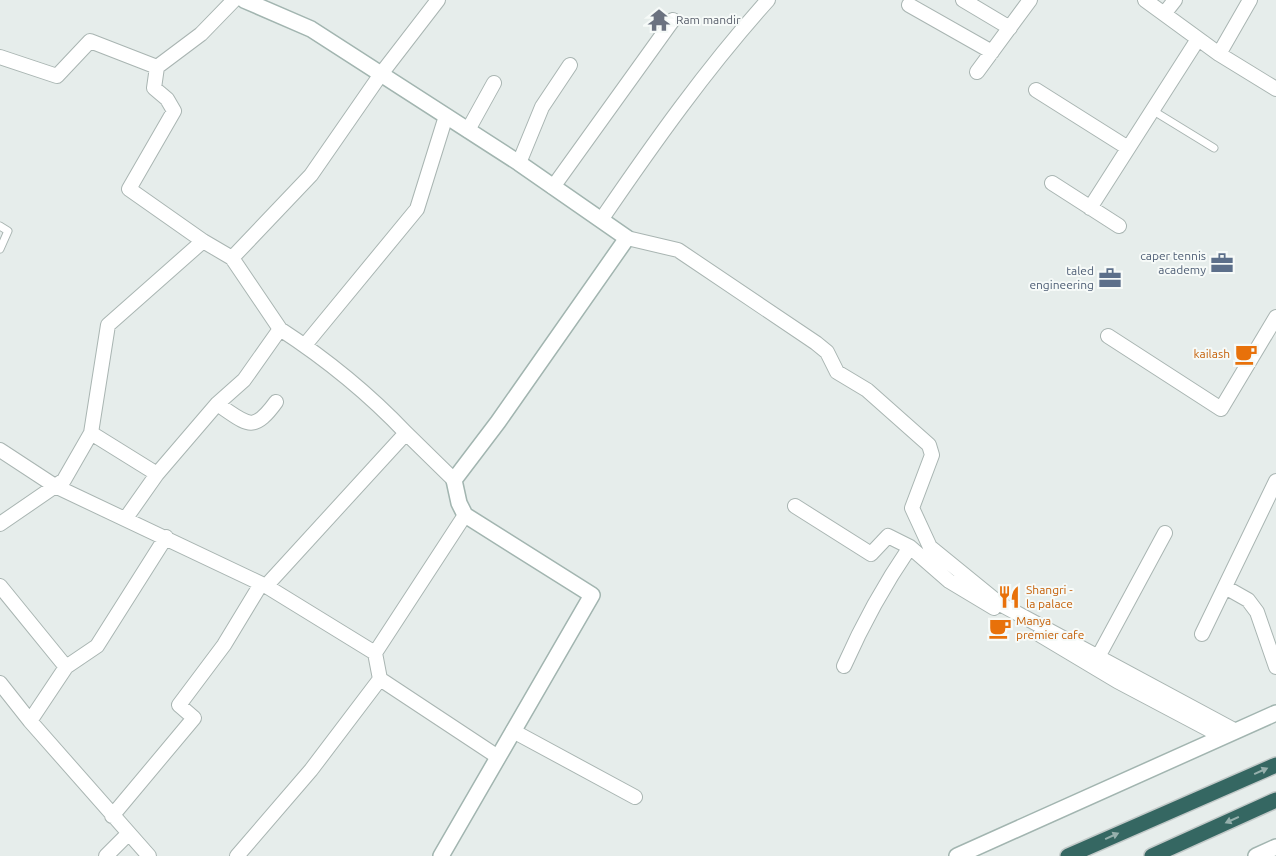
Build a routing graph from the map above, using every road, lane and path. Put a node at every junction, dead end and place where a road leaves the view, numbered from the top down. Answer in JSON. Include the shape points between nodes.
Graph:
{"nodes":[{"id":1,"x":234,"y":0,"type":"edge"},
{"id":2,"x":244,"y":0,"type":"edge"},
{"id":3,"x":438,"y":0,"type":"edge"},
{"id":4,"x":768,"y":0,"type":"edge"},
{"id":5,"x":963,"y":0,"type":"edge"},
{"id":6,"x":1030,"y":0,"type":"edge"},
{"id":7,"x":1145,"y":0,"type":"edge"},
{"id":8,"x":1175,"y":0,"type":"edge"},
{"id":9,"x":1250,"y":0,"type":"edge"},
{"id":10,"x":260,"y":4,"type":"edge"},
{"id":11,"x":909,"y":5,"type":"dead end"},
{"id":12,"x":1164,"y":14,"type":"junction"},
{"id":13,"x":673,"y":20,"type":"dead end"},
{"id":14,"x":1010,"y":28,"type":"junction"},
{"id":15,"x":1198,"y":39,"type":"junction"},
{"id":16,"x":992,"y":52,"type":"junction"},
{"id":17,"x":1218,"y":54,"type":"junction"},
{"id":18,"x":0,"y":57,"type":"edge"},
{"id":19,"x":570,"y":65,"type":"dead end"},
{"id":20,"x":157,"y":67,"type":"junction"},
{"id":21,"x":977,"y":72,"type":"dead end"},
{"id":22,"x":381,"y":74,"type":"junction"},
{"id":23,"x":494,"y":84,"type":"dead end"},
{"id":24,"x":1276,"y":89,"type":"edge"},
{"id":25,"x":1036,"y":90,"type":"dead end"},
{"id":26,"x":1152,"y":110,"type":"junction"},
{"id":27,"x":446,"y":116,"type":"junction"},
{"id":28,"x":468,"y":130,"type":"junction"},
{"id":29,"x":1128,"y":148,"type":"junction"},
{"id":30,"x":1214,"y":148,"type":"dead end"},
{"id":31,"x":519,"y":163,"type":"junction"},
{"id":32,"x":1052,"y":183,"type":"dead end"},
{"id":33,"x":553,"y":187,"type":"junction"},
{"id":34,"x":1090,"y":208,"type":"junction"},
{"id":35,"x":601,"y":220,"type":"junction"},
{"id":36,"x":0,"y":226,"type":"edge"},
{"id":37,"x":1119,"y":226,"type":"dead end"},
{"id":38,"x":627,"y":238,"type":"junction"},
{"id":39,"x":202,"y":241,"type":"junction"},
{"id":40,"x":0,"y":249,"type":"edge"},
{"id":41,"x":232,"y":258,"type":"junction"},
{"id":42,"x":1276,"y":317,"type":"edge"},
{"id":43,"x":280,"y":329,"type":"junction"},
{"id":44,"x":1108,"y":336,"type":"dead end"},
{"id":45,"x":305,"y":345,"type":"junction"},
{"id":46,"x":276,"y":402,"type":"dead end"},
{"id":47,"x":217,"y":404,"type":"junction"},
{"id":48,"x":91,"y":433,"type":"junction"},
{"id":49,"x":406,"y":434,"type":"junction"},
{"id":50,"x":0,"y":450,"type":"edge"},
{"id":51,"x":156,"y":474,"type":"junction"},
{"id":52,"x":454,"y":480,"type":"junction"},
{"id":53,"x":1276,"y":481,"type":"edge"},
{"id":54,"x":55,"y":486,"type":"junction"},
{"id":55,"x":795,"y":506,"type":"dead end"},
{"id":56,"x":465,"y":515,"type":"junction"},
{"id":57,"x":126,"y":518,"type":"junction"},
{"id":58,"x":0,"y":524,"type":"edge"},
{"id":59,"x":1164,"y":533,"type":"dead end"},
{"id":60,"x":166,"y":537,"type":"junction"},
{"id":61,"x":910,"y":547,"type":"junction"},
{"id":62,"x":263,"y":585,"type":"junction"},
{"id":63,"x":0,"y":586,"type":"edge"},
{"id":64,"x":1225,"y":588,"type":"junction"},
{"id":65,"x":1202,"y":634,"type":"dead end"},
{"id":66,"x":375,"y":653,"type":"junction"},
{"id":67,"x":1098,"y":657,"type":"junction"},
{"id":68,"x":844,"y":666,"type":"dead end"},
{"id":69,"x":66,"y":667,"type":"junction"},
{"id":70,"x":1276,"y":667,"type":"edge"},
{"id":71,"x":380,"y":679,"type":"junction"},
{"id":72,"x":0,"y":683,"type":"edge"},
{"id":73,"x":1276,"y":713,"type":"edge"},
{"id":74,"x":30,"y":721,"type":"junction"},
{"id":75,"x":513,"y":731,"type":"junction"},
{"id":76,"x":1228,"y":733,"type":"junction"},
{"id":77,"x":498,"y":757,"type":"junction"},
{"id":78,"x":1276,"y":765,"type":"edge"},
{"id":79,"x":635,"y":797,"type":"dead end"},
{"id":80,"x":1276,"y":800,"type":"edge"},
{"id":81,"x":112,"y":816,"type":"junction"},
{"id":82,"x":128,"y":834,"type":"junction"},
{"id":83,"x":1276,"y":847,"type":"edge"},
{"id":84,"x":106,"y":856,"type":"edge"},
{"id":85,"x":148,"y":856,"type":"edge"},
{"id":86,"x":236,"y":856,"type":"edge"},
{"id":87,"x":441,"y":856,"type":"edge"},
{"id":88,"x":957,"y":856,"type":"edge"},
{"id":89,"x":1068,"y":856,"type":"edge"},
{"id":90,"x":1152,"y":856,"type":"edge"},
{"id":91,"x":1256,"y":856,"type":"edge"}],
"edges":[{"from":1,"to":20,"type":"street","via":[[201,34]]},
{"from":2,"to":10,"type":"street"},
{"from":3,"to":22,"type":"street"},
{"from":4,"to":35,"type":"street","via":[[731,41]]},
{"from":5,"to":14,"type":"street"},
{"from":6,"to":14,"type":"street"},
{"from":7,"to":12,"type":"street"},
{"from":8,"to":12,"type":"street"},
{"from":9,"to":17,"type":"street"},
{"from":10,"to":22,"type":"street","via":[[311,29]]},
{"from":11,"to":16,"type":"street"},
{"from":12,"to":15,"type":"street"},
{"from":13,"to":33,"type":"street"},
{"from":14,"to":16,"type":"street"},
{"from":15,"to":17,"type":"street"},
{"from":15,"to":26,"type":"street"},
{"from":16,"to":21,"type":"street"},
{"from":17,"to":24,"type":"street"},
{"from":18,"to":20,"type":"street","via":[[58,76],[90,41]]},
{"from":19,"to":31,"type":"street","via":[[542,107]]},
{"from":20,"to":39,"type":"street","via":[[154,88],[167,99],[174,111],[129,189]]},
{"from":22,"to":27,"type":"street"},
{"from":22,"to":41,"type":"street","via":[[311,175]]},
{"from":23,"to":28,"type":"street"},
{"from":25,"to":29,"type":"street"},
{"from":26,"to":29,"type":"street"},
{"from":26,"to":30,"type":"lane"},
{"from":27,"to":28,"type":"street"},
{"from":27,"to":45,"type":"street","via":[[417,209]]},
{"from":28,"to":31,"type":"street"},
{"from":29,"to":34,"type":"street"},
{"from":31,"to":33,"type":"street"},
{"from":32,"to":34,"type":"street"},
{"from":33,"to":35,"type":"street"},
{"from":34,"to":37,"type":"street"},
{"from":35,"to":38,"type":"street"},
{"from":36,"to":40,"type":"lane","via":[[8,231],[8,235]]},
{"from":38,"to":52,"type":"street"},
{"from":38,"to":67,"type":"street","via":[[678,250],[827,352],[837,372],[866,390],[929,445],[932,455],[912,508],[930,547],[1000,604]]},
{"from":39,"to":41,"type":"street"},
{"from":39,"to":48,"type":"street","via":[[108,326]]},
{"from":41,"to":43,"type":"street"},
{"from":42,"to":44,"type":"street","via":[[1221,409]]},
{"from":43,"to":45,"type":"street"},
{"from":43,"to":47,"type":"street","via":[[244,380]]},
{"from":45,"to":49,"type":"street","via":[[380,406]]},
{"from":46,"to":47,"type":"street","via":[[254,424],[246,423]]},
{"from":47,"to":51,"type":"street"},
{"from":48,"to":51,"type":"street"},
{"from":48,"to":54,"type":"street","via":[[64,480]]},
{"from":49,"to":52,"type":"street"},
{"from":49,"to":62,"type":"street"},
{"from":50,"to":54,"type":"street"},
{"from":51,"to":57,"type":"street"},
{"from":52,"to":56,"type":"street"},
{"from":53,"to":64,"type":"street"},
{"from":54,"to":57,"type":"street"},
{"from":54,"to":58,"type":"street"},
{"from":55,"to":61,"type":"street","via":[[871,554],[888,536]]},
{"from":56,"to":66,"type":"street"},
{"from":56,"to":75,"type":"street","via":[[592,595]]},
{"from":57,"to":60,"type":"street"},
{"from":59,"to":67,"type":"street"},
{"from":60,"to":62,"type":"street"},
{"from":60,"to":69,"type":"street","via":[[97,646]]},
{"from":61,"to":68,"type":"street","via":[[880,591]]},
{"from":61,"to":76,"type":"street","via":[[949,581],[1117,681]]},
{"from":62,"to":66,"type":"street"},
{"from":62,"to":81,"type":"street","via":[[179,706],[194,718]]},
{"from":63,"to":69,"type":"street"},
{"from":64,"to":65,"type":"street"},
{"from":64,"to":70,"type":"street","via":[[1248,600],[1257,612]]},
{"from":66,"to":71,"type":"street"},
{"from":67,"to":76,"type":"street"},
{"from":69,"to":74,"type":"street"},
{"from":71,"to":77,"type":"street"},
{"from":71,"to":86,"type":"street","via":[[311,770]]},
{"from":72,"to":74,"type":"street"},
{"from":73,"to":76,"type":"street"},
{"from":74,"to":81,"type":"street"},
{"from":75,"to":77,"type":"street"},
{"from":75,"to":79,"type":"street"},
{"from":76,"to":88,"type":"street"},
{"from":77,"to":87,"type":"street"},
{"from":89,"to":78,"type":"highway","one_way":true},
{"from":80,"to":90,"type":"highway","one_way":true},
{"from":81,"to":82,"type":"street"},
{"from":82,"to":84,"type":"street"},
{"from":82,"to":85,"type":"street"},
{"from":83,"to":91,"type":"street"}]}
